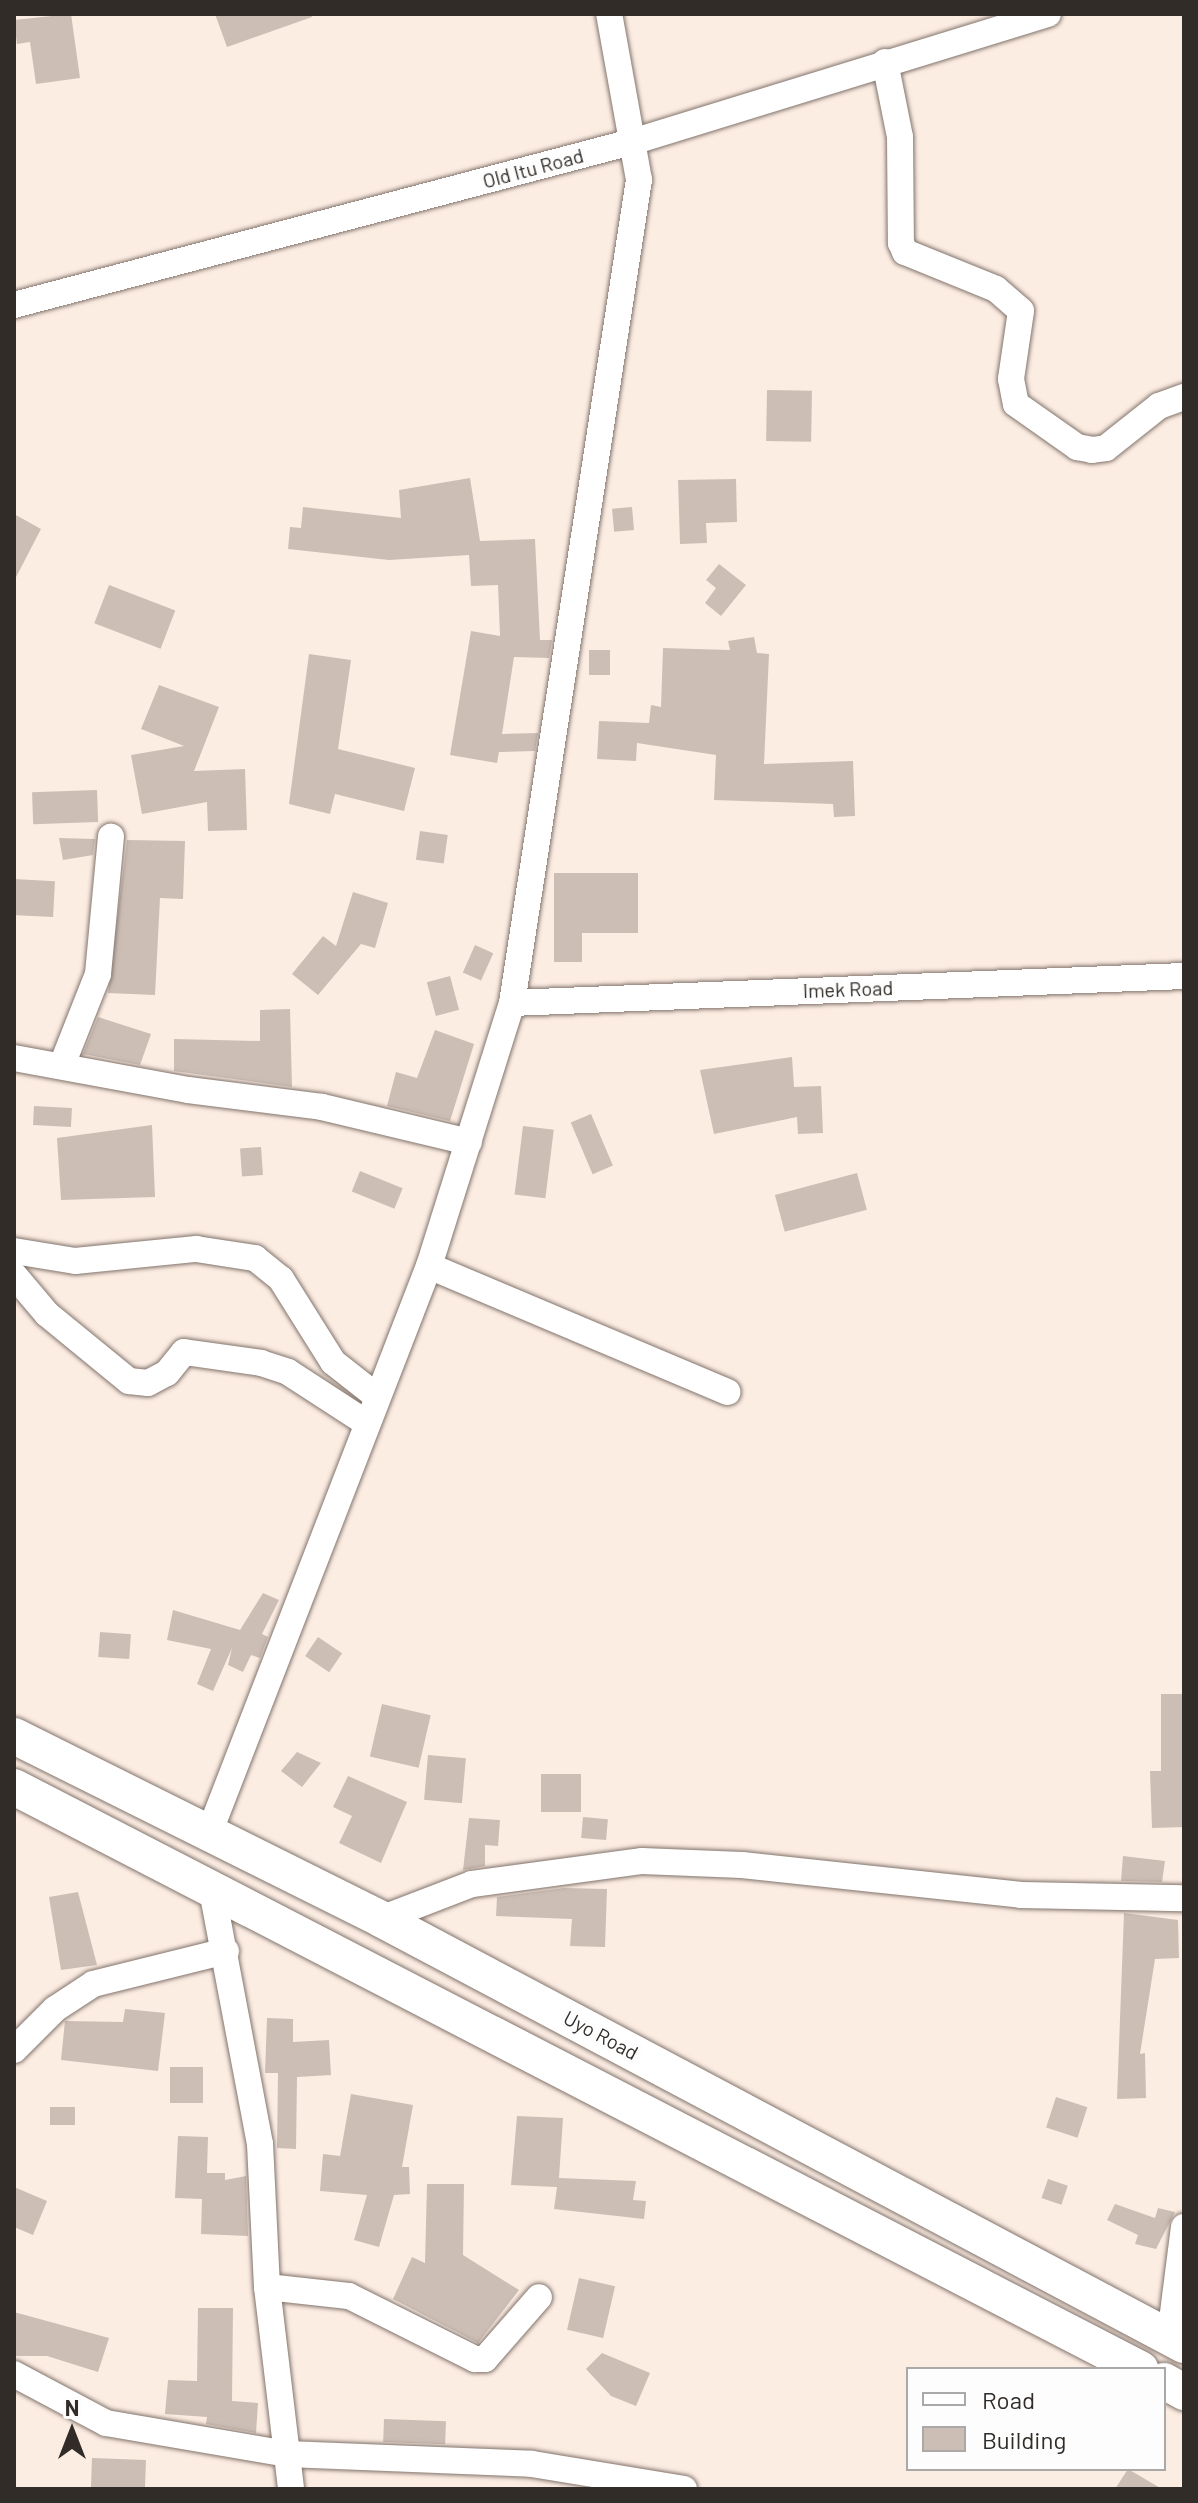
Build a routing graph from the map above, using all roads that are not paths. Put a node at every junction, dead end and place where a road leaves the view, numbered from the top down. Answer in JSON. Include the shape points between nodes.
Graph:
{"nodes":[{"id":1,"x":609,"y":14,"type":"edge"},
{"id":2,"x":1048,"y":14,"type":"edge"},
{"id":3,"x":885,"y":62,"type":"junction"},
{"id":4,"x":635,"y":141,"type":"junction"},
{"id":5,"x":14,"y":305,"type":"edge"},
{"id":6,"x":1184,"y":397,"type":"edge"},
{"id":7,"x":111,"y":837,"type":"dead end"},
{"id":8,"x":1184,"y":976,"type":"edge"},
{"id":9,"x":512,"y":1003,"type":"junction"},
{"id":10,"x":14,"y":1058,"type":"edge"},
{"id":11,"x":62,"y":1065,"type":"junction"},
{"id":12,"x":469,"y":1142,"type":"junction"},
{"id":13,"x":14,"y":1251,"type":"edge"},
{"id":14,"x":429,"y":1266,"type":"junction"},
{"id":15,"x":14,"y":1275,"type":"edge"},
{"id":16,"x":728,"y":1392,"type":"dead end"},
{"id":17,"x":375,"y":1395,"type":"junction"},
{"id":18,"x":365,"y":1422,"type":"junction"},
{"id":19,"x":14,"y":1736,"type":"edge"},
{"id":20,"x":14,"y":1787,"type":"edge"},
{"id":21,"x":208,"y":1836,"type":"junction"},
{"id":22,"x":212,"y":1890,"type":"junction"},
{"id":23,"x":1184,"y":1898,"type":"edge"},
{"id":24,"x":381,"y":1919,"type":"junction"},
{"id":25,"x":226,"y":1951,"type":"junction"},
{"id":26,"x":14,"y":2050,"type":"edge"},
{"id":27,"x":1184,"y":2227,"type":"edge"},
{"id":28,"x":267,"y":2287,"type":"junction"},
{"id":29,"x":539,"y":2297,"type":"dead end"},
{"id":30,"x":1177,"y":2340,"type":"edge"},
{"id":31,"x":1136,"y":2367,"type":"edge"},
{"id":32,"x":14,"y":2374,"type":"edge"},
{"id":33,"x":1166,"y":2382,"type":"edge"},
{"id":34,"x":1184,"y":2392,"type":"edge"},
{"id":35,"x":287,"y":2454,"type":"junction"},
{"id":36,"x":291,"y":2489,"type":"edge"},
{"id":37,"x":684,"y":2489,"type":"edge"}],
"edges":[{"from":1,"to":4,"type":"street"},
{"from":2,"to":3,"type":"street","name":"Old Itu Road"},
{"from":3,"to":4,"type":"street","name":"Old Itu Road"},
{"from":3,"to":6,"type":"street","via":[[900,137],[901,243],[905,252],[996,289],[1021,311],[1011,379],[1016,404],[1077,447],[1092,450],[1106,448],[1159,406]]},
{"from":4,"to":5,"type":"street","name":"Old Itu Road"},
{"from":4,"to":9,"type":"street","via":[[639,180]]},
{"from":7,"to":11,"type":"street","via":[[98,974]]},
{"from":8,"to":9,"type":"street","name":"Imek Road"},
{"from":9,"to":12,"type":"street"},
{"from":10,"to":11,"type":"street"},
{"from":11,"to":12,"type":"street","via":[[322,1107]]},
{"from":12,"to":14,"type":"street"},
{"from":13,"to":17,"type":"street","via":[[75,1261],[196,1249],[255,1258],[281,1279],[333,1362]]},
{"from":14,"to":16,"type":"street"},
{"from":14,"to":17,"type":"street"},
{"from":15,"to":18,"type":"street","via":[[47,1314],[129,1381],[148,1383],[167,1373],[184,1352],[261,1363],[288,1372]]},
{"from":17,"to":18,"type":"street"},
{"from":18,"to":21,"type":"street","via":[[304,1599]]},
{"from":19,"to":21,"type":"highway","name":"Uyo Road"},
{"from":20,"to":22,"type":"highway"},
{"from":21,"to":24,"type":"highway","name":"Uyo Road"},
{"from":22,"to":25,"type":"street"},
{"from":22,"to":31,"type":"highway"},
{"from":23,"to":24,"type":"street","via":[[1021,1895],[742,1865],[642,1861],[472,1884]]},
{"from":24,"to":30,"type":"highway","name":"Uyo Road"},
{"from":25,"to":26,"type":"street","via":[[93,1984],[55,2009]]},
{"from":25,"to":28,"type":"street","via":[[232,2015],[260,2144]]},
{"from":27,"to":30,"type":"street"},
{"from":28,"to":29,"type":"street","via":[[349,2296],[475,2359],[485,2359]]},
{"from":28,"to":35,"type":"street"},
{"from":32,"to":35,"type":"street","via":[[106,2423]]},
{"from":33,"to":34,"type":"highway"},
{"from":35,"to":36,"type":"street"},
{"from":35,"to":37,"type":"street","via":[[532,2464]]}]}
